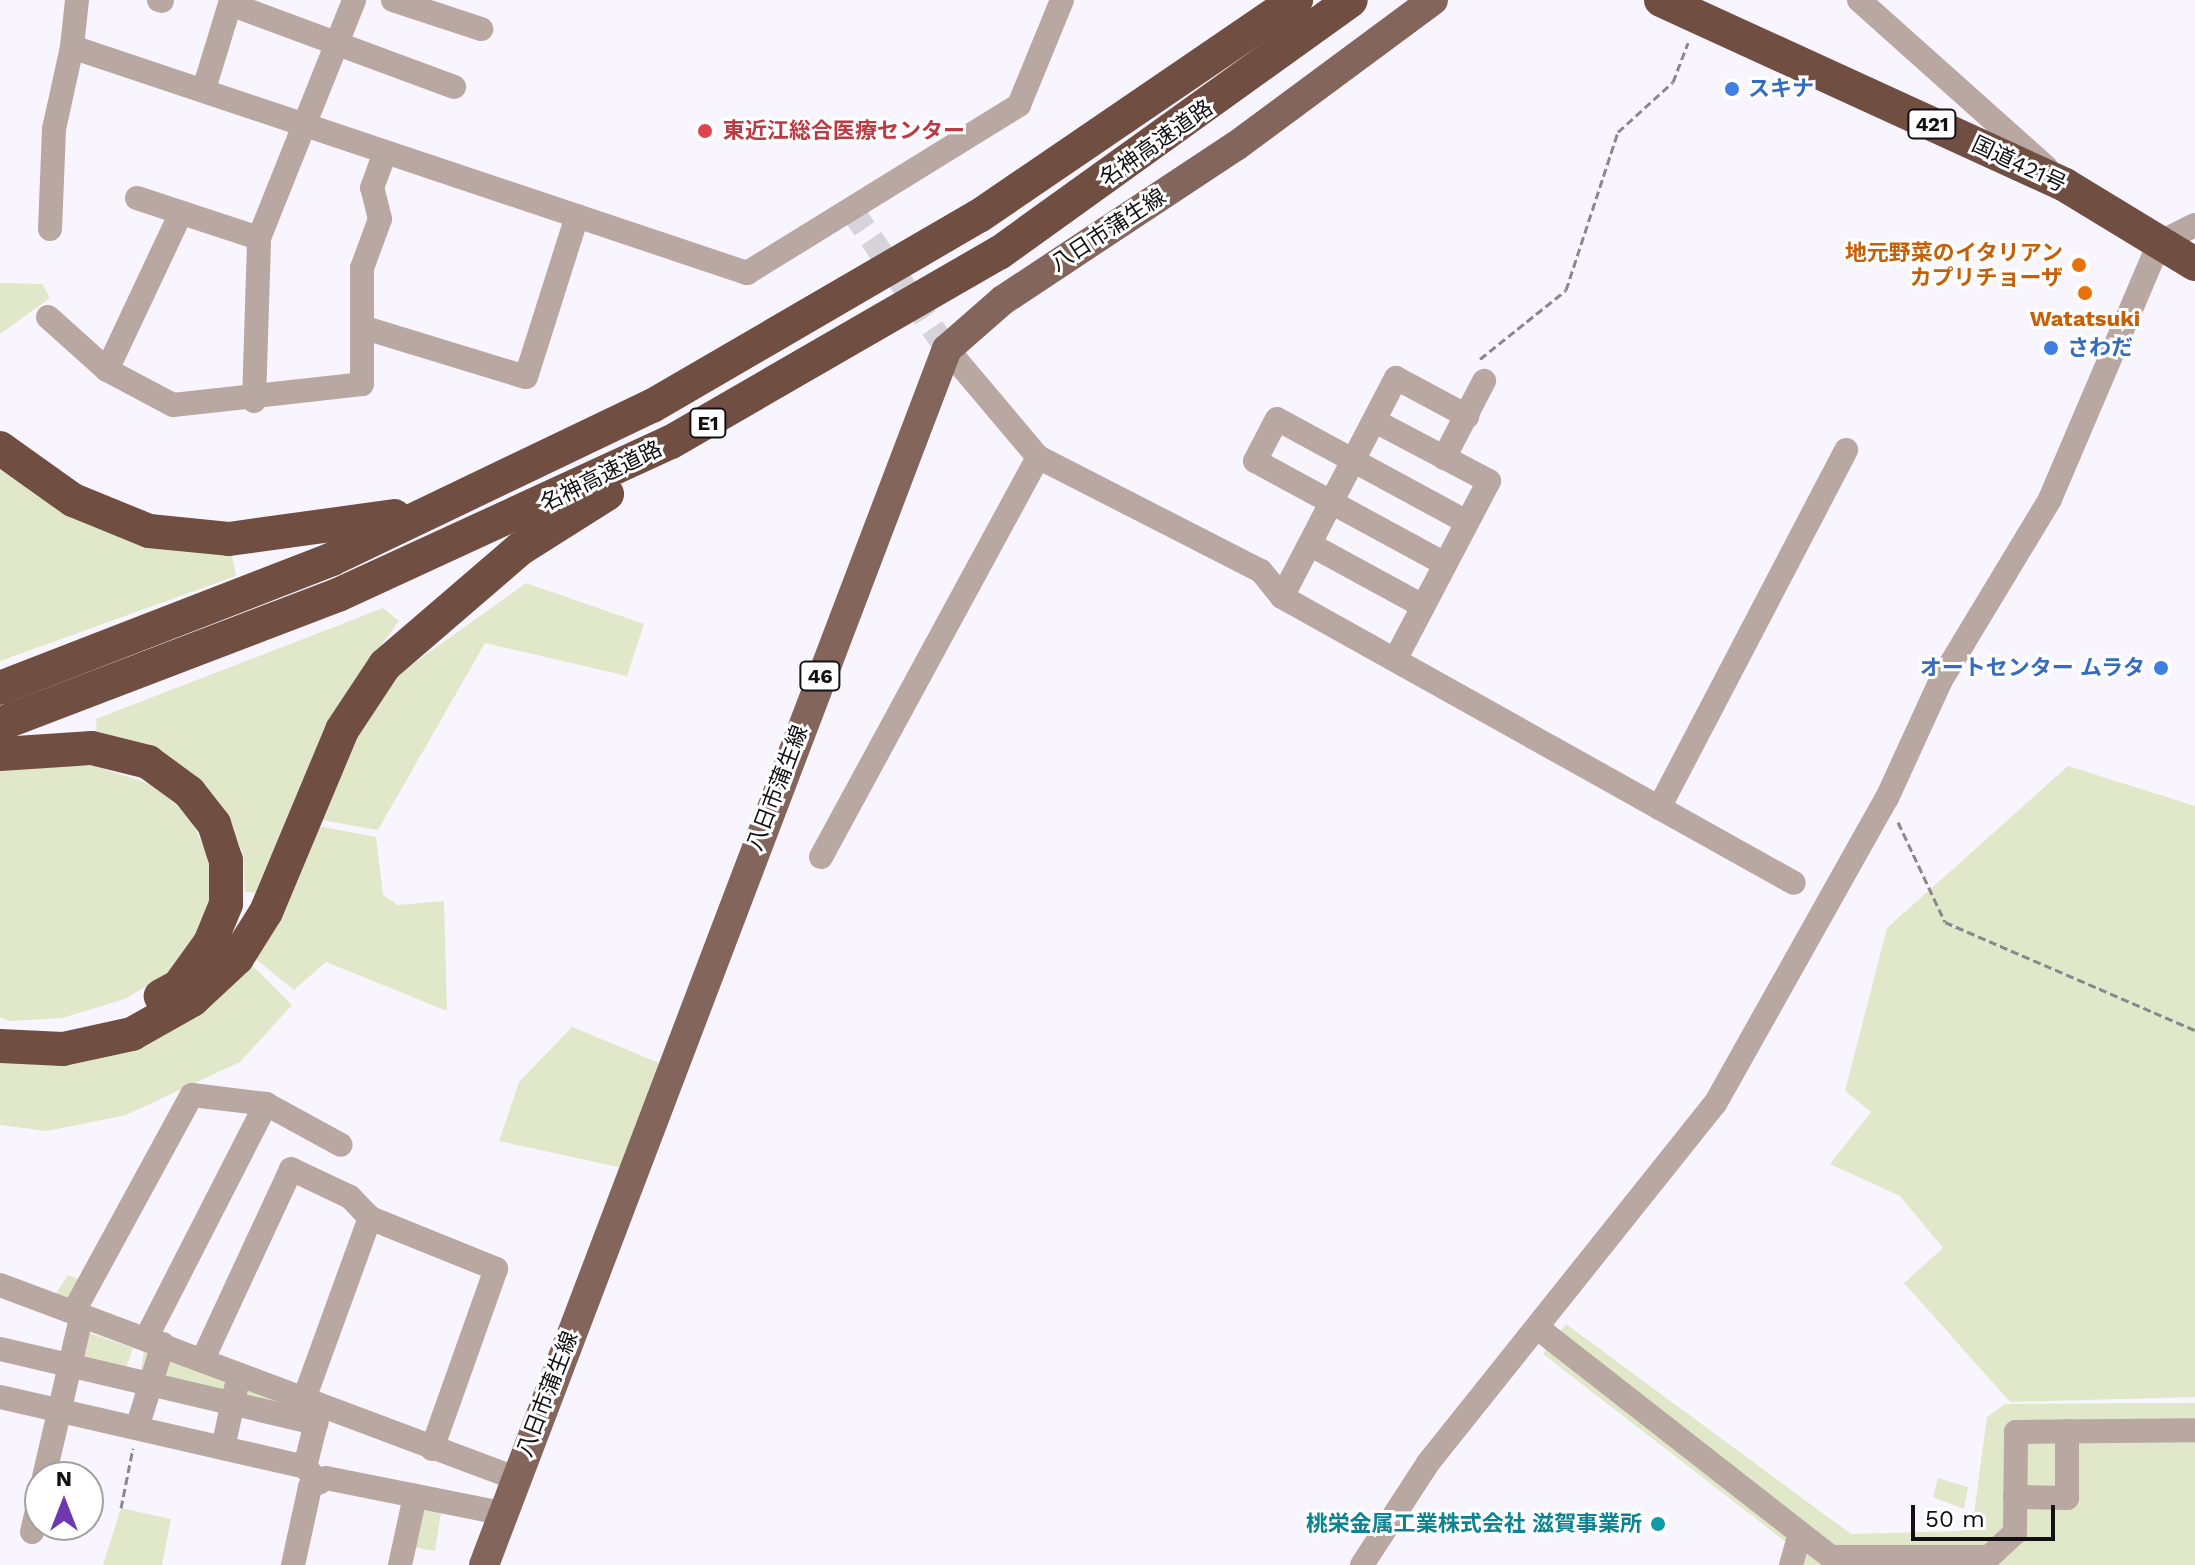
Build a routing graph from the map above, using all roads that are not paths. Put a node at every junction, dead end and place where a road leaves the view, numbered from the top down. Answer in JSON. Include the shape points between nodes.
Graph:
{"nodes":[{"id":1,"x":77,"y":0,"type":"edge"},
{"id":2,"x":354,"y":0,"type":"edge"},
{"id":3,"x":393,"y":0,"type":"edge"},
{"id":4,"x":1062,"y":0,"type":"edge"},
{"id":5,"x":1296,"y":0,"type":"edge"},
{"id":6,"x":1351,"y":0,"type":"edge"},
{"id":7,"x":1433,"y":0,"type":"edge"},
{"id":8,"x":1661,"y":0,"type":"edge"},
{"id":9,"x":1859,"y":0,"type":"edge"},
{"id":10,"x":481,"y":29,"type":"dead end"},
{"id":11,"x":338,"y":44,"type":"junction"},
{"id":12,"x":72,"y":47,"type":"junction"},
{"id":13,"x":454,"y":87,"type":"dead end"},
{"id":14,"x":204,"y":89,"type":"junction"},
{"id":15,"x":307,"y":127,"type":"junction"},
{"id":16,"x":385,"y":152,"type":"junction"},
{"id":17,"x":2065,"y":185,"type":"junction"},
{"id":18,"x":137,"y":198,"type":"dead end"},
{"id":19,"x":577,"y":216,"type":"junction"},
{"id":20,"x":179,"y":217,"type":"junction"},
{"id":21,"x":2195,"y":225,"type":"edge"},
{"id":22,"x":50,"y":229,"type":"dead end"},
{"id":23,"x":259,"y":238,"type":"junction"},
{"id":24,"x":2159,"y":243,"type":"junction"},
{"id":25,"x":999,"y":253,"type":"junction"},
{"id":26,"x":2195,"y":264,"type":"edge"},
{"id":27,"x":48,"y":317,"type":"dead end"},
{"id":28,"x":362,"y":327,"type":"junction"},
{"id":29,"x":947,"y":349,"type":"junction"},
{"id":30,"x":107,"y":370,"type":"junction"},
{"id":31,"x":1478,"y":374,"type":"road end"},
{"id":32,"x":254,"y":401,"type":"junction"},
{"id":33,"x":1467,"y":416,"type":"junction"},
{"id":34,"x":1375,"y":421,"type":"junction"},
{"id":35,"x":0,"y":448,"type":"edge"},
{"id":36,"x":1846,"y":450,"type":"dead end"},
{"id":37,"x":1038,"y":457,"type":"junction"},
{"id":38,"x":1444,"y":458,"type":"junction"},
{"id":39,"x":1355,"y":463,"type":"junction"},
{"id":40,"x":455,"y":502,"type":"junction"},
{"id":41,"x":1333,"y":503,"type":"junction"},
{"id":42,"x":1467,"y":522,"type":"junction"},
{"id":43,"x":1311,"y":545,"type":"junction"},
{"id":44,"x":1445,"y":564,"type":"junction"},
{"id":45,"x":1282,"y":597,"type":"junction"},
{"id":46,"x":1423,"y":606,"type":"junction"},
{"id":47,"x":1395,"y":660,"type":"junction"},
{"id":48,"x":0,"y":688,"type":"edge"},
{"id":49,"x":0,"y":724,"type":"edge"},
{"id":50,"x":0,"y":754,"type":"edge"},
{"id":51,"x":1659,"y":808,"type":"junction"},
{"id":52,"x":821,"y":857,"type":"dead end"},
{"id":53,"x":1794,"y":883,"type":"dead end"},
{"id":54,"x":0,"y":1029,"type":"edge"},
{"id":55,"x":0,"y":1046,"type":"edge"},
{"id":56,"x":266,"y":1104,"type":"junction"},
{"id":57,"x":341,"y":1145,"type":"dead end"},
{"id":58,"x":370,"y":1218,"type":"junction"},
{"id":59,"x":0,"y":1285,"type":"edge"},
{"id":60,"x":78,"y":1312,"type":"junction"},
{"id":61,"x":1539,"y":1329,"type":"junction"},
{"id":62,"x":154,"y":1341,"type":"junction"},
{"id":63,"x":0,"y":1349,"type":"edge"},
{"id":64,"x":203,"y":1359,"type":"junction"},
{"id":65,"x":70,"y":1365,"type":"junction"},
{"id":66,"x":239,"y":1373,"type":"junction"},
{"id":67,"x":151,"y":1384,"type":"junction"},
{"id":68,"x":0,"y":1397,"type":"edge"},
{"id":69,"x":233,"y":1403,"type":"junction"},
{"id":70,"x":313,"y":1409,"type":"junction"},
{"id":71,"x":59,"y":1410,"type":"junction"},
{"id":72,"x":137,"y":1428,"type":"junction"},
{"id":73,"x":2195,"y":1430,"type":"edge"},
{"id":74,"x":2067,"y":1431,"type":"junction"},
{"id":75,"x":223,"y":1448,"type":"junction"},
{"id":76,"x":432,"y":1449,"type":"junction"},
{"id":77,"x":48,"y":1461,"type":"edge"},
{"id":78,"x":312,"y":1475,"type":"junction"},
{"id":79,"x":515,"y":1478,"type":"junction"},
{"id":80,"x":415,"y":1496,"type":"junction"},
{"id":81,"x":2015,"y":1497,"type":"junction"},
{"id":82,"x":501,"y":1513,"type":"junction"},
{"id":83,"x":1800,"y":1533,"type":"junction"},
{"id":84,"x":293,"y":1565,"type":"edge"},
{"id":85,"x":400,"y":1565,"type":"edge"},
{"id":86,"x":484,"y":1565,"type":"edge"},
{"id":87,"x":1362,"y":1565,"type":"edge"},
{"id":88,"x":1791,"y":1565,"type":"edge"}],
"edges":[{"from":1,"to":12,"type":"street"},
{"from":2,"to":11,"type":"street"},
{"from":3,"to":10,"type":"street"},
{"from":4,"to":19,"type":"street","via":[[1019,105],[747,273]]},
{"from":5,"to":40,"type":"highway","name":"名神高速道路","number":"E1","via":[[1156,101],[797,326]]},
{"from":6,"to":25,"type":"highway","name":"名神高速道路","number":"E1"},
{"from":7,"to":29,"type":"main road","name":"八日市蒲生線","number":"46","via":[[1236,146],[1003,300]]},
{"from":8,"to":17,"type":"highway","name":"国道421号","number":"421"},
{"from":9,"to":17,"type":"street"},
{"from":11,"to":13,"type":"street"},
{"from":11,"to":14,"type":"street","via":[[230,4]]},
{"from":11,"to":15,"type":"street"},
{"from":12,"to":14,"type":"street"},
{"from":12,"to":22,"type":"street","via":[[54,129]]},
{"from":14,"to":15,"type":"street"},
{"from":15,"to":16,"type":"street"},
{"from":15,"to":23,"type":"street"},
{"from":16,"to":19,"type":"street"},
{"from":16,"to":28,"type":"street","via":[[372,188],[380,219],[362,268]]},
{"from":17,"to":24,"type":"highway","name":"国道421号","number":"421"},
{"from":18,"to":20,"type":"street"},
{"from":19,"to":28,"type":"street","via":[[526,377]]},
{"from":20,"to":23,"type":"street"},
{"from":20,"to":30,"type":"street"},
{"from":21,"to":24,"type":"street"},
{"from":23,"to":32,"type":"street"},
{"from":24,"to":26,"type":"highway","name":"国道421号","number":"421"},
{"from":24,"to":61,"type":"street","via":[[2050,499],[1941,680],[1887,798],[1715,1104]]},
{"from":25,"to":49,"type":"highway","name":"名神高速道路","number":"E1","via":[[818,364],[520,515],[338,595]]},
{"from":25,"to":55,"type":"highway","via":[[824,373],[520,549],[385,665],[342,730],[266,912],[237,958],[192,1000],[132,1034],[63,1049]]},
{"from":27,"to":30,"type":"street"},
{"from":28,"to":32,"type":"street","via":[[362,384]]},
{"from":29,"to":37,"type":"street"},
{"from":29,"to":79,"type":"main road","name":"八日市蒲生線","number":"46"},
{"from":30,"to":32,"type":"street","via":[[173,405]]},
{"from":31,"to":33,"type":"street"},
{"from":33,"to":34,"type":"street","via":[[1396,378]]},
{"from":33,"to":38,"type":"street"},
{"from":34,"to":38,"type":"street"},
{"from":34,"to":39,"type":"street"},
{"from":35,"to":40,"type":"highway","via":[[73,500],[149,531],[229,539],[300,532]]},
{"from":36,"to":51,"type":"street"},
{"from":37,"to":45,"type":"street","via":[[1261,571]]},
{"from":37,"to":52,"type":"street"},
{"from":38,"to":42,"type":"street","via":[[1489,481]]},
{"from":39,"to":41,"type":"street"},
{"from":39,"to":41,"type":"street","via":[[1277,419],[1255,461]]},
{"from":39,"to":42,"type":"street"},
{"from":40,"to":48,"type":"highway","name":"名神高速道路","number":"E1","via":[[332,559]]},
{"from":41,"to":43,"type":"street"},
{"from":41,"to":44,"type":"street"},
{"from":42,"to":44,"type":"street"},
{"from":43,"to":45,"type":"street"},
{"from":43,"to":46,"type":"street"},
{"from":44,"to":46,"type":"street"},
{"from":45,"to":47,"type":"street"},
{"from":46,"to":47,"type":"street"},
{"from":47,"to":51,"type":"street"},
{"from":50,"to":54,"type":"highway","via":[[92,748],[148,762],[189,792],[214,824],[226,860],[226,904],[179,986],[123,1018],[61,1033]]},
{"from":51,"to":53,"type":"street"},
{"from":56,"to":57,"type":"street"},
{"from":56,"to":60,"type":"street","via":[[192,1095]]},
{"from":56,"to":62,"type":"street"},
{"from":58,"to":64,"type":"street","via":[[350,1197],[291,1169]]},
{"from":58,"to":70,"type":"street"},
{"from":58,"to":76,"type":"street","via":[[496,1269]]},
{"from":59,"to":60,"type":"street"},
{"from":60,"to":62,"type":"street"},
{"from":60,"to":65,"type":"street"},
{"from":61,"to":83,"type":"street"},
{"from":61,"to":87,"type":"street","via":[[1428,1463]]},
{"from":62,"to":64,"type":"street"},
{"from":62,"to":67,"type":"street"},
{"from":63,"to":65,"type":"street"},
{"from":64,"to":66,"type":"street"},
{"from":65,"to":67,"type":"street"},
{"from":65,"to":71,"type":"street"},
{"from":66,"to":69,"type":"street"},
{"from":66,"to":70,"type":"street"},
{"from":67,"to":69,"type":"street"},
{"from":67,"to":72,"type":"street"},
{"from":68,"to":71,"type":"street"},
{"from":69,"to":70,"type":"street"},
{"from":69,"to":75,"type":"street"},
{"from":70,"to":76,"type":"street"},
{"from":70,"to":78,"type":"street"},
{"from":71,"to":72,"type":"street"},
{"from":71,"to":77,"type":"street"},
{"from":72,"to":75,"type":"street"},
{"from":73,"to":74,"type":"street"},
{"from":74,"to":81,"type":"street","via":[[2016,1432]]},
{"from":74,"to":81,"type":"street","via":[[2067,1498]]},
{"from":75,"to":78,"type":"street"},
{"from":76,"to":79,"type":"street"},
{"from":78,"to":80,"type":"street"},
{"from":78,"to":84,"type":"street"},
{"from":79,"to":82,"type":"main road","name":"八日市蒲生線","number":"46"},
{"from":80,"to":82,"type":"street"},
{"from":80,"to":85,"type":"street"},
{"from":81,"to":83,"type":"street","via":[[2015,1533],[1989,1557],[1831,1557]]},
{"from":82,"to":86,"type":"main road","name":"八日市蒲生線","number":"46"},
{"from":83,"to":88,"type":"street"}]}
